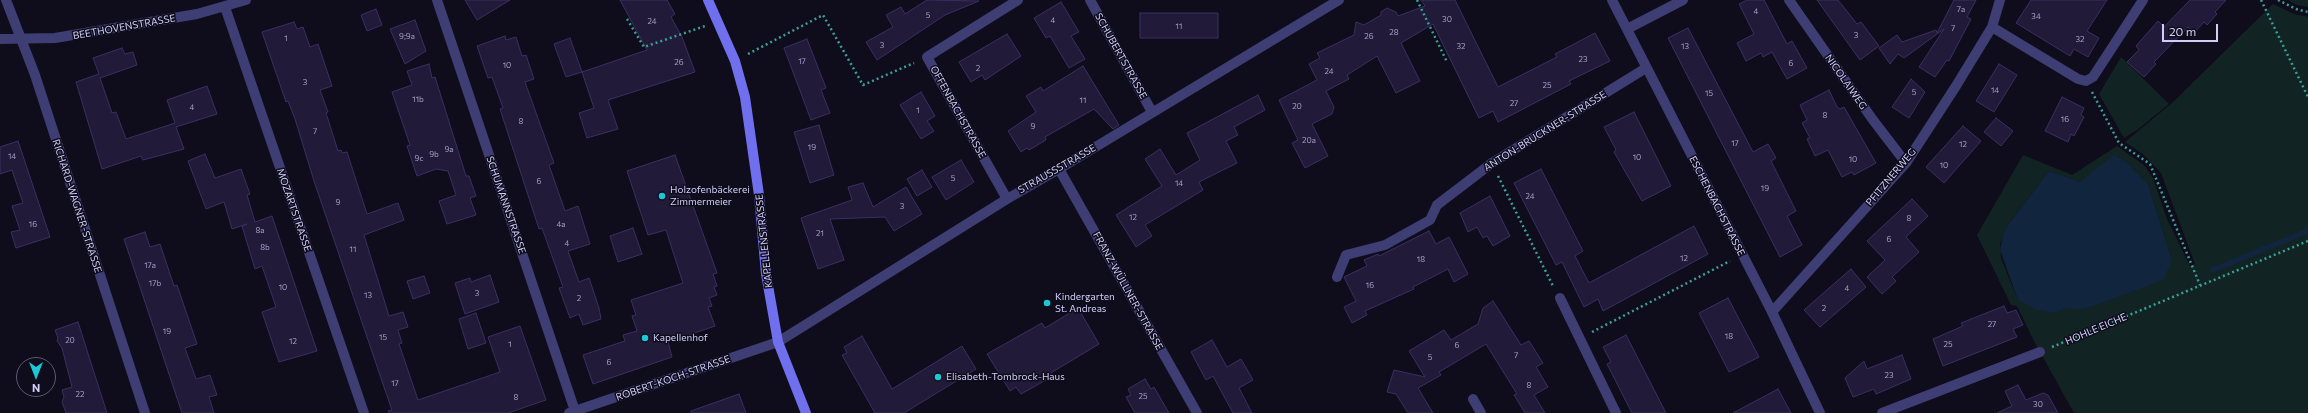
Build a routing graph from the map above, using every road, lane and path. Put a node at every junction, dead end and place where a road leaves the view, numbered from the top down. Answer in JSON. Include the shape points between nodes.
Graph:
{"nodes":[{"id":1,"x":6,"y":0,"type":"edge"},
{"id":2,"x":246,"y":0,"type":"edge"},
{"id":3,"x":436,"y":0,"type":"edge"},
{"id":4,"x":708,"y":0,"type":"edge"},
{"id":5,"x":1018,"y":0,"type":"edge"},
{"id":6,"x":1090,"y":0,"type":"edge"},
{"id":7,"x":1338,"y":0,"type":"edge"},
{"id":8,"x":1417,"y":0,"type":"edge"},
{"id":9,"x":1612,"y":0,"type":"edge"},
{"id":10,"x":1683,"y":0,"type":"edge"},
{"id":11,"x":1789,"y":0,"type":"edge"},
{"id":12,"x":2000,"y":0,"type":"edge"},
{"id":13,"x":2143,"y":0,"type":"edge"},
{"id":14,"x":2261,"y":0,"type":"edge"},
{"id":15,"x":2278,"y":0,"type":"edge"},
{"id":16,"x":226,"y":7,"type":"junction"},
{"id":17,"x":2308,"y":12,"type":"edge"},
{"id":18,"x":627,"y":19,"type":"dead end"},
{"id":19,"x":717,"y":21,"type":"junction"},
{"id":20,"x":1992,"y":27,"type":"junction"},
{"id":21,"x":1627,"y":29,"type":"junction"},
{"id":22,"x":19,"y":38,"type":"junction"},
{"id":23,"x":0,"y":39,"type":"edge"},
{"id":24,"x":927,"y":57,"type":"junction"},
{"id":25,"x":735,"y":61,"type":"junction"},
{"id":26,"x":1447,"y":62,"type":"dead end"},
{"id":27,"x":1646,"y":68,"type":"junction"},
{"id":28,"x":2086,"y":81,"type":"junction"},
{"id":29,"x":2308,"y":97,"type":"edge"},
{"id":30,"x":1152,"y":112,"type":"junction"},
{"id":31,"x":1906,"y":162,"type":"junction"},
{"id":32,"x":1492,"y":164,"type":"junction"},
{"id":33,"x":1059,"y":169,"type":"junction"},
{"id":34,"x":1007,"y":198,"type":"junction"},
{"id":35,"x":2308,"y":241,"type":"edge"},
{"id":36,"x":1743,"y":254,"type":"junction"},
{"id":37,"x":1337,"y":277,"type":"dead end"},
{"id":38,"x":2200,"y":286,"type":"junction"},
{"id":39,"x":1560,"y":298,"type":"joint"},
{"id":40,"x":1772,"y":312,"type":"junction"},
{"id":41,"x":1579,"y":338,"type":"junction"},
{"id":42,"x":778,"y":342,"type":"junction"},
{"id":43,"x":2040,"y":352,"type":"joint"},
{"id":44,"x":1473,"y":399,"type":"dead end"},
{"id":45,"x":572,"y":412,"type":"edge"},
{"id":46,"x":145,"y":413,"type":"edge"},
{"id":47,"x":364,"y":413,"type":"edge"},
{"id":48,"x":806,"y":413,"type":"edge"},
{"id":49,"x":1197,"y":413,"type":"edge"},
{"id":50,"x":1481,"y":413,"type":"edge"},
{"id":51,"x":1616,"y":413,"type":"edge"},
{"id":52,"x":1820,"y":413,"type":"edge"},
{"id":53,"x":1882,"y":413,"type":"edge"}],
"edges":[{"from":1,"to":22,"type":"street","name":"RICHARD-WAGNER-STRASSE"},
{"from":2,"to":16,"type":"street","name":"BEETHOVENSTRASSE"},
{"from":3,"to":45,"type":"street","name":"SCHUMANNSTRASSE"},
{"from":4,"to":19,"type":"main road","name":"KAPELLENSTRASSE"},
{"from":5,"to":24,"type":"street","name":"OFFENBACHSTRASSE"},
{"from":6,"to":30,"type":"street","name":"SCHUBERTSTRASSE"},
{"from":7,"to":30,"type":"street","name":"STRAUSSSTRASSE"},
{"from":8,"to":26,"type":"path"},
{"from":9,"to":21,"type":"street","name":"ESCHENBACHSTRASSE"},
{"from":10,"to":21,"type":"street"},
{"from":11,"to":31,"type":"street","name":"NICOLAIWEG","via":[[1873,120]]},
{"from":12,"to":20,"type":"street","name":"PFITZNERWEG"},
{"from":13,"to":28,"type":"street","via":[[2093,77]]},
{"from":14,"to":29,"type":"path"},
{"from":15,"to":17,"type":"path","via":[[2296,10]]},
{"from":16,"to":22,"type":"street","name":"BEETHOVENSTRASSE","via":[[55,38]]},
{"from":16,"to":47,"type":"street","name":"MOZARTSTRASSE"},
{"from":18,"to":19,"type":"path","via":[[644,47]]},
{"from":19,"to":25,"type":"main road","name":"KAPELLENSTRASSE"},
{"from":20,"to":28,"type":"street","via":[[2078,79]]},
{"from":20,"to":31,"type":"street","name":"PFITZNERWEG"},
{"from":21,"to":27,"type":"street","name":"ESCHENBACHSTRASSE"},
{"from":22,"to":23,"type":"street","name":"BEETHOVENSTRASSE"},
{"from":22,"to":46,"type":"street","name":"RICHARD-WAGNER-STRASSE","via":[[35,75]]},
{"from":24,"to":25,"type":"path","via":[[863,85],[823,15]]},
{"from":24,"to":34,"type":"street","name":"OFFENBACHSTRASSE"},
{"from":25,"to":42,"type":"main road","name":"KAPELLENSTRASSE","via":[[745,97],[759,195],[766,274]]},
{"from":27,"to":32,"type":"street","name":"ANTON-BRUCKNER-STRASSE"},
{"from":27,"to":36,"type":"street","name":"ESCHENBACHSTRASSE"},
{"from":28,"to":38,"type":"path","via":[[2119,143],[2150,164]]},
{"from":30,"to":33,"type":"street","name":"STRAUSSSTRASSE"},
{"from":31,"to":40,"type":"street","name":"PFITZNERWEG"},
{"from":32,"to":37,"type":"street","name":"ANTON-BRUCKNER-STRASSE","via":[[1437,205],[1430,220],[1384,245],[1346,255]]},
{"from":32,"to":39,"type":"path"},
{"from":33,"to":34,"type":"street","name":"STRAUSSSTRASSE"},
{"from":33,"to":49,"type":"street","name":"FRANZ-WÜLLNER-STRASSE"},
{"from":34,"to":42,"type":"street","name":"STRAUSSSTRASSE"},
{"from":35,"to":38,"type":"path","name":"HOHLE EICHE"},
{"from":36,"to":40,"type":"street","name":"ESCHENBACHSTRASSE"},
{"from":36,"to":41,"type":"path"},
{"from":38,"to":43,"type":"path","name":"HOHLE EICHE"},
{"from":39,"to":41,"type":"street"},
{"from":40,"to":52,"type":"street","name":"ESCHENBACHSTRASSE"},
{"from":41,"to":51,"type":"street"},
{"from":42,"to":45,"type":"street","name":"ROBERT-KOCH-STRASSE"},
{"from":42,"to":48,"type":"main road","name":"KAPELLENSTRASSE"},
{"from":43,"to":53,"type":"street"},
{"from":44,"to":50,"type":"street"}]}
